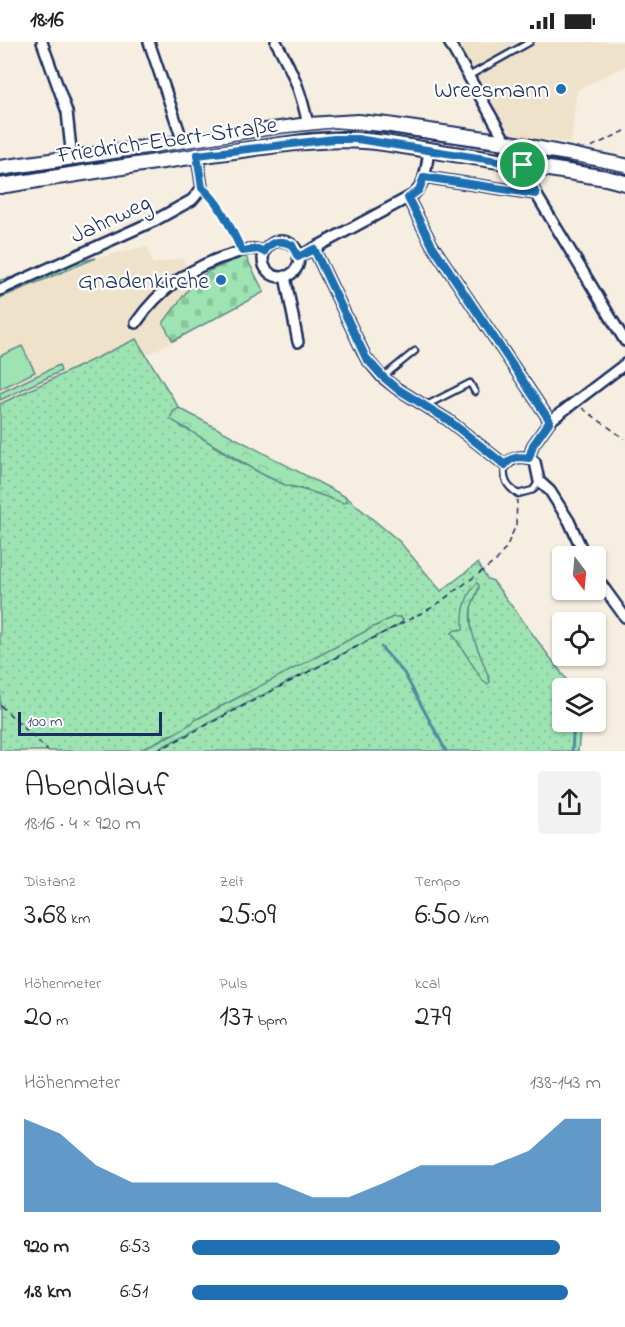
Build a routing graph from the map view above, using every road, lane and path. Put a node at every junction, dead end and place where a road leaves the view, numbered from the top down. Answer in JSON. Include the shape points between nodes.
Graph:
{"nodes":[{"id":1,"x":42,"y":42,"type":"edge"},
{"id":2,"x":149,"y":42,"type":"edge"},
{"id":3,"x":276,"y":42,"type":"edge"},
{"id":4,"x":449,"y":42,"type":"edge"},
{"id":5,"x":527,"y":43,"type":"edge"},
{"id":6,"x":469,"y":76,"type":"junction"},
{"id":7,"x":308,"y":125,"type":"junction"},
{"id":8,"x":183,"y":142,"type":"junction"},
{"id":9,"x":506,"y":142,"type":"junction"},
{"id":10,"x":429,"y":151,"type":"junction"},
{"id":11,"x":625,"y":151,"type":"edge"},
{"id":12,"x":197,"y":155,"type":"junction"},
{"id":13,"x":72,"y":159,"type":"junction"},
{"id":14,"x":620,"y":164,"type":"edge"},
{"id":15,"x":523,"y":165,"type":"junction"},
{"id":16,"x":0,"y":168,"type":"edge"},
{"id":17,"x":424,"y":177,"type":"junction"},
{"id":18,"x":606,"y":178,"type":"junction"},
{"id":19,"x":625,"y":183,"type":"edge"},
{"id":20,"x":0,"y":186,"type":"edge"},
{"id":21,"x":202,"y":188,"type":"junction"},
{"id":22,"x":536,"y":194,"type":"junction"},
{"id":23,"x":408,"y":198,"type":"junction"},
{"id":24,"x":314,"y":249,"type":"junction"},
{"id":25,"x":242,"y":251,"type":"junction"},
{"id":26,"x":264,"y":252,"type":"junction"},
{"id":27,"x":298,"y":257,"type":"junction"},
{"id":28,"x":285,"y":276,"type":"junction"},
{"id":29,"x":0,"y":290,"type":"edge"},
{"id":30,"x":136,"y":323,"type":"dead end"},
{"id":31,"x":625,"y":341,"type":"edge"},
{"id":32,"x":298,"y":342,"type":"dead end"},
{"id":33,"x":415,"y":351,"type":"dead end"},
{"id":34,"x":625,"y":364,"type":"edge"},
{"id":35,"x":383,"y":377,"type":"junction"},
{"id":36,"x":475,"y":392,"type":"dead end"},
{"id":37,"x":575,"y":403,"type":"junction"},
{"id":38,"x":425,"y":406,"type":"junction"},
{"id":39,"x":550,"y":421,"type":"junction"},
{"id":40,"x":625,"y":439,"type":"edge"},
{"id":41,"x":529,"y":458,"type":"junction"},
{"id":42,"x":505,"y":465,"type":"junction"},
{"id":43,"x":538,"y":481,"type":"junction"},
{"id":44,"x":518,"y":494,"type":"junction"},
{"id":45,"x":580,"y":546,"type":"edge"},
{"id":46,"x":606,"y":591,"type":"edge"},
{"id":47,"x":625,"y":617,"type":"edge"},
{"id":48,"x":0,"y":705,"type":"edge"},
{"id":49,"x":48,"y":751,"type":"edge"},
{"id":50,"x":158,"y":751,"type":"edge"}],
"edges":[{"from":1,"to":13,"type":"street","via":[[67,112]]},
{"from":2,"to":8,"type":"street"},
{"from":3,"to":7,"type":"street","via":[[301,92]]},
{"from":4,"to":6,"type":"street"},
{"from":5,"to":6,"type":"lane"},
{"from":6,"to":9,"type":"street"},
{"from":7,"to":8,"type":"main road","name":"Friedrich-Ebert-Straße"},
{"from":7,"to":9,"type":"main road","name":"Friedrich-Ebert-Straße","via":[[358,122]]},
{"from":8,"to":13,"type":"main road","name":"Friedrich-Ebert-Straße"},
{"from":9,"to":14,"type":"main road","name":"Friedrich-Ebert-Straße"},
{"from":9,"to":15,"type":"street"},
{"from":10,"to":12,"type":"main road","name":"Friedrich-Ebert-Straße","via":[[334,139]]},
{"from":10,"to":15,"type":"main road","name":"Friedrich-Ebert-Straße"},
{"from":10,"to":17,"type":"street"},
{"from":11,"to":14,"type":"main road"},
{"from":12,"to":20,"type":"main road","name":"Friedrich-Ebert-Straße"},
{"from":12,"to":21,"type":"street"},
{"from":13,"to":16,"type":"main road","name":"Friedrich-Ebert-Straße"},
{"from":14,"to":18,"type":"main road"},
{"from":15,"to":18,"type":"main road","name":"Friedrich-Ebert-Straße"},
{"from":15,"to":22,"type":"street"},
{"from":17,"to":22,"type":"street"},
{"from":17,"to":23,"type":"street","via":[[419,190]]},
{"from":18,"to":19,"type":"main road","name":"Friedrich-Ebert-Straße"},
{"from":21,"to":25,"type":"path","via":[[225,217]]},
{"from":21,"to":29,"type":"street","name":"Jahnweg","via":[[192,200],[154,221]]},
{"from":22,"to":31,"type":"street"},
{"from":23,"to":24,"type":"street"},
{"from":23,"to":39,"type":"street","via":[[432,245]]},
{"from":24,"to":27,"type":"street"},
{"from":24,"to":35,"type":"street","via":[[366,358]]},
{"from":25,"to":26,"type":"street"},
{"from":25,"to":30,"type":"street","via":[[195,269],[174,283],[147,307]]},
{"from":26,"to":27,"type":"street","via":[[272,243],[286,242]]},
{"from":26,"to":28,"type":"street","via":[[268,272]]},
{"from":27,"to":28,"type":"street","via":[[294,271]]},
{"from":28,"to":32,"type":"street"},
{"from":33,"to":35,"type":"lane"},
{"from":34,"to":37,"type":"street"},
{"from":35,"to":38,"type":"street"},
{"from":36,"to":38,"type":"lane","via":[[470,383]]},
{"from":37,"to":39,"type":"street"},
{"from":37,"to":40,"type":"path"},
{"from":38,"to":42,"type":"street"},
{"from":39,"to":41,"type":"street"},
{"from":41,"to":42,"type":"street","via":[[520,456]]},
{"from":41,"to":43,"type":"street","via":[[535,462]]},
{"from":42,"to":44,"type":"lane","via":[[504,481]]},
{"from":43,"to":44,"type":"lane","via":[[533,490]]},
{"from":43,"to":45,"type":"street","via":[[550,491]]},
{"from":44,"to":50,"type":"path","via":[[516,525],[506,548],[496,561],[433,608]]},
{"from":46,"to":47,"type":"street"},
{"from":48,"to":49,"type":"path"}]}
